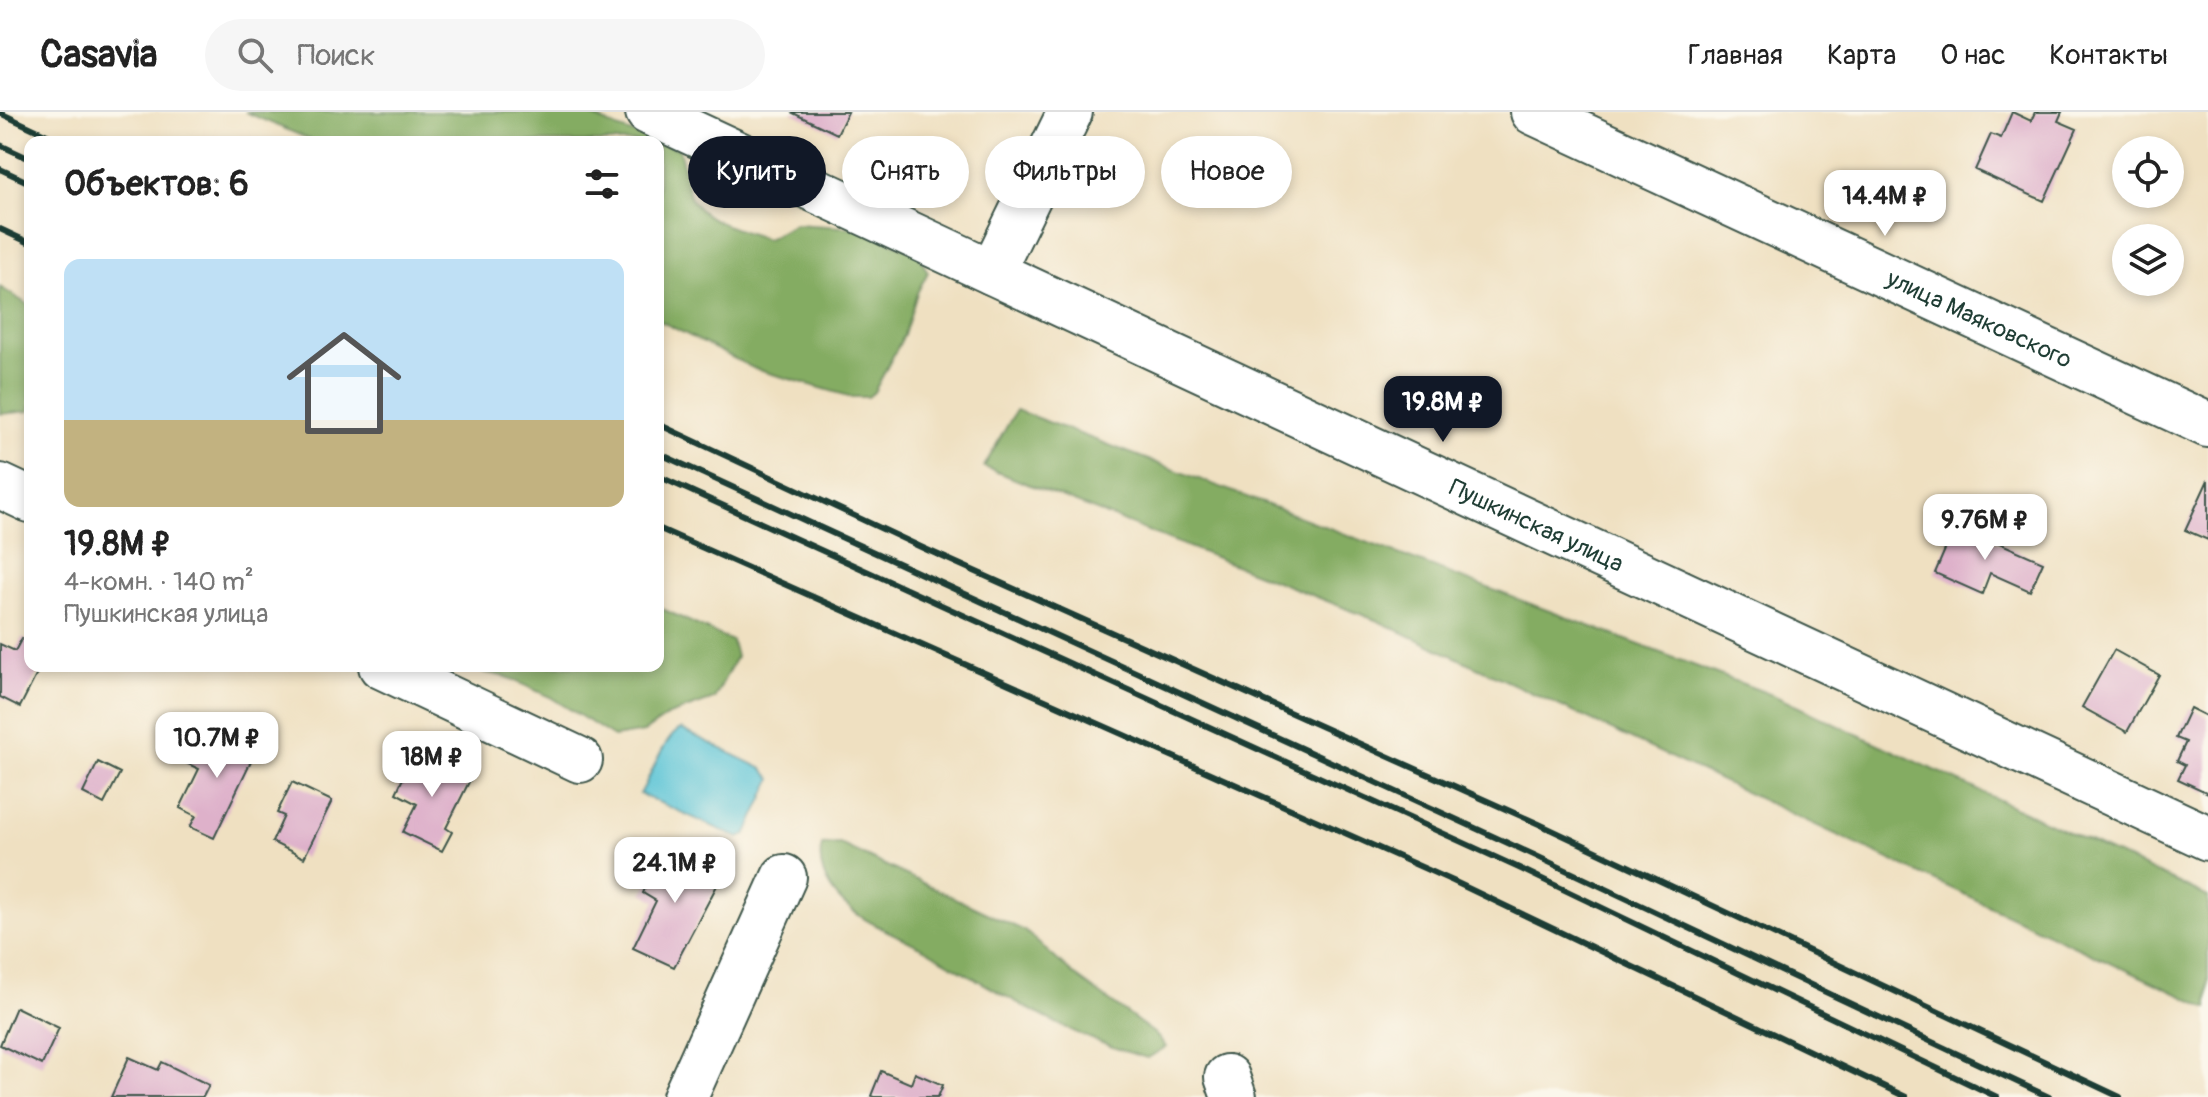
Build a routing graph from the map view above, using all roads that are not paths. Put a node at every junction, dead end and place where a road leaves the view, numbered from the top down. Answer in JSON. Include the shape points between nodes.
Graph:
{"nodes":[{"id":1,"x":648,"y":112,"type":"edge"},
{"id":2,"x":1070,"y":112,"type":"edge"},
{"id":3,"x":1533,"y":112,"type":"edge"},
{"id":4,"x":992,"y":272,"type":"junction"},
{"id":5,"x":2208,"y":425,"type":"edge"},
{"id":6,"x":0,"y":486,"type":"edge"},
{"id":7,"x":24,"y":497,"type":"edge"},
{"id":8,"x":394,"y":672,"type":"edge"},
{"id":9,"x":580,"y":760,"type":"dead end"},
{"id":10,"x":2208,"y":838,"type":"edge"},
{"id":11,"x":784,"y":877,"type":"dead end"},
{"id":12,"x":685,"y":1097,"type":"edge"}],
"edges":[{"from":1,"to":4,"type":"street","name":"Пушкинская улица"},
{"from":2,"to":4,"type":"street"},
{"from":3,"to":5,"type":"street","name":"улица Маяковского"},
{"from":4,"to":10,"type":"street","name":"Пушкинская улица"},
{"from":6,"to":7,"type":"street"},
{"from":8,"to":9,"type":"street"},
{"from":11,"to":12,"type":"street"}]}
